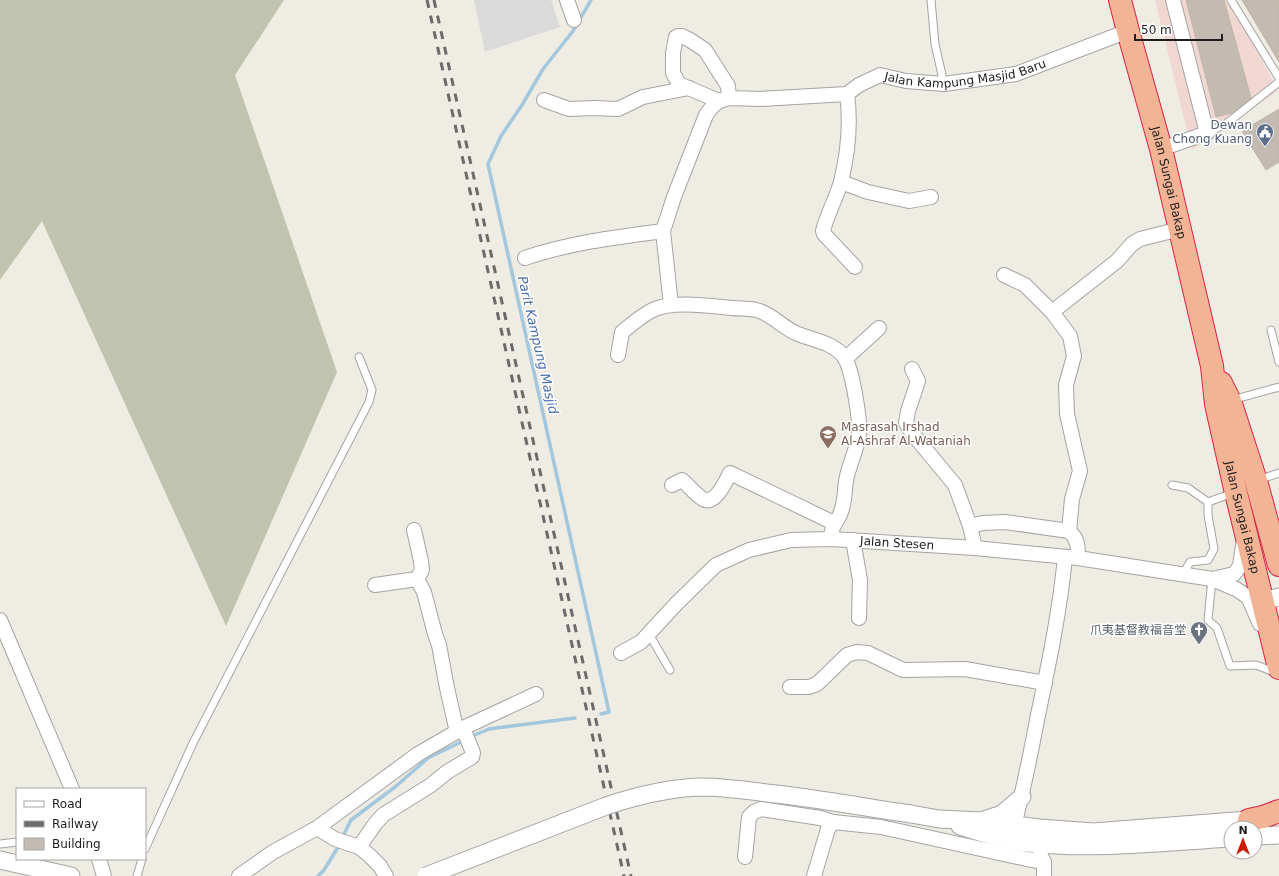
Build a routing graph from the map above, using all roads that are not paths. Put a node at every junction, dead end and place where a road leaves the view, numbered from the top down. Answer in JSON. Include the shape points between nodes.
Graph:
{"nodes":[{"id":1,"x":567,"y":0,"type":"edge"},
{"id":2,"x":931,"y":0,"type":"edge"},
{"id":3,"x":1120,"y":0,"type":"edge"},
{"id":4,"x":1173,"y":0,"type":"edge"},
{"id":5,"x":1231,"y":0,"type":"edge"},
{"id":6,"x":574,"y":20,"type":"dead end"},
{"id":7,"x":1128,"y":32,"type":"junction"},
{"id":8,"x":1279,"y":78,"type":"edge"},
{"id":9,"x":1279,"y":82,"type":"edge"},
{"id":10,"x":944,"y":84,"type":"junction"},
{"id":11,"x":689,"y":88,"type":"junction"},
{"id":12,"x":847,"y":94,"type":"junction"},
{"id":13,"x":544,"y":100,"type":"dead end"},
{"id":14,"x":724,"y":100,"type":"junction"},
{"id":15,"x":1207,"y":133,"type":"junction"},
{"id":16,"x":1161,"y":149,"type":"junction"},
{"id":17,"x":841,"y":182,"type":"junction"},
{"id":18,"x":931,"y":197,"type":"dead end"},
{"id":19,"x":1180,"y":229,"type":"junction"},
{"id":20,"x":663,"y":231,"type":"junction"},
{"id":21,"x":525,"y":258,"type":"dead end"},
{"id":22,"x":855,"y":267,"type":"dead end"},
{"id":23,"x":1004,"y":275,"type":"dead end"},
{"id":24,"x":671,"y":305,"type":"junction"},
{"id":25,"x":1052,"y":312,"type":"junction"},
{"id":26,"x":879,"y":328,"type":"dead end"},
{"id":27,"x":1270,"y":330,"type":"dead end"},
{"id":28,"x":618,"y":355,"type":"dead end"},
{"id":29,"x":359,"y":357,"type":"dead end"},
{"id":30,"x":846,"y":359,"type":"junction"},
{"id":31,"x":1279,"y":362,"type":"edge"},
{"id":32,"x":912,"y":368,"type":"dead end"},
{"id":33,"x":1279,"y":387,"type":"edge"},
{"id":34,"x":1228,"y":411,"type":"junction"},
{"id":35,"x":1237,"y":454,"type":"junction"},
{"id":36,"x":1279,"y":473,"type":"edge"},
{"id":37,"x":1256,"y":480,"type":"junction"},
{"id":38,"x":672,"y":485,"type":"dead end"},
{"id":39,"x":1172,"y":485,"type":"dead end"},
{"id":40,"x":1236,"y":493,"type":"junction"},
{"id":41,"x":1208,"y":502,"type":"junction"},
{"id":42,"x":834,"y":524,"type":"junction"},
{"id":43,"x":970,"y":526,"type":"junction"},
{"id":44,"x":414,"y":530,"type":"dead end"},
{"id":45,"x":1069,"y":531,"type":"junction"},
{"id":46,"x":1245,"y":531,"type":"junction"},
{"id":47,"x":831,"y":539,"type":"junction"},
{"id":48,"x":853,"y":540,"type":"junction"},
{"id":49,"x":975,"y":548,"type":"junction"},
{"id":50,"x":1071,"y":558,"type":"junction"},
{"id":51,"x":1279,"y":565,"type":"edge"},
{"id":52,"x":1183,"y":574,"type":"junction"},
{"id":53,"x":417,"y":579,"type":"junction"},
{"id":54,"x":1212,"y":579,"type":"junction"},
{"id":55,"x":375,"y":585,"type":"dead end"},
{"id":56,"x":1271,"y":599,"type":"edge"},
{"id":57,"x":859,"y":618,"type":"dead end"},
{"id":58,"x":0,"y":620,"type":"edge"},
{"id":59,"x":649,"y":634,"type":"junction"},
{"id":60,"x":621,"y":653,"type":"dead end"},
{"id":61,"x":1279,"y":669,"type":"edge"},
{"id":62,"x":670,"y":670,"type":"dead end"},
{"id":63,"x":1279,"y":674,"type":"edge"},
{"id":64,"x":1045,"y":683,"type":"junction"},
{"id":65,"x":790,"y":688,"type":"dead end"},
{"id":66,"x":536,"y":694,"type":"dead end"},
{"id":67,"x":464,"y":736,"type":"junction"},
{"id":68,"x":72,"y":788,"type":"edge"},
{"id":69,"x":1022,"y":797,"type":"junction"},
{"id":70,"x":1279,"y":811,"type":"edge"},
{"id":71,"x":1279,"y":818,"type":"edge"},
{"id":72,"x":939,"y":819,"type":"junction"},
{"id":73,"x":1260,"y":820,"type":"edge"},
{"id":74,"x":982,"y":821,"type":"junction"},
{"id":75,"x":833,"y":822,"type":"junction"},
{"id":76,"x":1263,"y":824,"type":"edge"},
{"id":77,"x":1014,"y":825,"type":"junction"},
{"id":78,"x":317,"y":828,"type":"junction"},
{"id":79,"x":1223,"y":829,"type":"edge"},
{"id":80,"x":1263,"y":831,"type":"edge"},
{"id":81,"x":1279,"y":835,"type":"edge"},
{"id":82,"x":1034,"y":838,"type":"junction"},
{"id":83,"x":1223,"y":838,"type":"edge"},
{"id":84,"x":16,"y":842,"type":"edge"},
{"id":85,"x":0,"y":844,"type":"edge"},
{"id":86,"x":1056,"y":844,"type":"junction"},
{"id":87,"x":356,"y":846,"type":"junction"},
{"id":88,"x":146,"y":847,"type":"edge"},
{"id":89,"x":745,"y":857,"type":"dead end"},
{"id":90,"x":0,"y":860,"type":"edge"},
{"id":91,"x":99,"y":860,"type":"edge"},
{"id":92,"x":142,"y":860,"type":"edge"},
{"id":93,"x":1044,"y":862,"type":"junction"},
{"id":94,"x":71,"y":876,"type":"edge"},
{"id":95,"x":104,"y":876,"type":"edge"},
{"id":96,"x":137,"y":876,"type":"edge"},
{"id":97,"x":239,"y":876,"type":"edge"},
{"id":98,"x":386,"y":876,"type":"edge"},
{"id":99,"x":426,"y":876,"type":"edge"},
{"id":100,"x":814,"y":876,"type":"edge"},
{"id":101,"x":1044,"y":876,"type":"edge"}],
"edges":[{"from":1,"to":6,"type":"street"},
{"from":2,"to":10,"type":"lane","via":[[935,44]]},
{"from":3,"to":7,"type":"highway","name":"Jalan Sungai Bakap"},
{"from":4,"to":15,"type":"street"},
{"from":5,"to":8,"type":"lane"},
{"from":7,"to":10,"type":"street","name":"Jalan Kampung Masjid Baru","via":[[1016,74]]},
{"from":7,"to":16,"type":"highway","name":"Jalan Sungai Bakap"},
{"from":9,"to":15,"type":"lane","via":[[1226,124]]},
{"from":10,"to":12,"type":"street","name":"Jalan Kampung Masjid Baru","via":[[906,81],[880,75]]},
{"from":11,"to":13,"type":"street","via":[[643,97],[618,109],[569,109]]},
{"from":11,"to":14,"type":"street"},
{"from":11,"to":14,"type":"street","via":[[679,84],[673,72],[673,53],[678,36],[705,50],[728,86]]},
{"from":12,"to":14,"type":"street"},
{"from":12,"to":17,"type":"street","via":[[849,132]]},
{"from":14,"to":20,"type":"street","via":[[712,107],[706,115]]},
{"from":15,"to":16,"type":"street"},
{"from":16,"to":19,"type":"highway","name":"Jalan Sungai Bakap"},
{"from":17,"to":18,"type":"street","via":[[868,192],[909,201]]},
{"from":17,"to":22,"type":"street","via":[[824,234]]},
{"from":19,"to":25,"type":"street","via":[[1140,239],[1132,244],[1117,261]]},
{"from":19,"to":34,"type":"highway","name":"Jalan Sungai Bakap","via":[[1212,366]]},
{"from":20,"to":21,"type":"street","via":[[541,252]]},
{"from":20,"to":24,"type":"street"},
{"from":23,"to":25,"type":"street","via":[[1025,285]]},
{"from":24,"to":28,"type":"street","via":[[652,310],[622,332]]},
{"from":24,"to":30,"type":"street","via":[[757,310],[797,334],[837,350]]},
{"from":25,"to":45,"type":"street","via":[[1070,336],[1074,356],[1066,384],[1067,414],[1080,471],[1072,499]]},
{"from":26,"to":30,"type":"street"},
{"from":27,"to":31,"type":"lane"},
{"from":29,"to":88,"type":"lane","via":[[372,390],[369,402],[193,743]]},
{"from":30,"to":42,"type":"street","via":[[860,425],[846,478],[841,513]]},
{"from":32,"to":43,"type":"street","via":[[918,381],[906,423],[912,434],[955,484]]},
{"from":33,"to":34,"type":"lane","via":[[1243,396]]},
{"from":34,"to":35,"type":"highway","name":"Jalan Sungai Bakap"},
{"from":35,"to":37,"type":"highway","name":"Jalan Sungai Bakap"},
{"from":35,"to":40,"type":"highway","name":"Jalan Sungai Bakap"},
{"from":36,"to":37,"type":"lane"},
{"from":37,"to":51,"type":"highway","name":"Jalan Sungai Bakap"},
{"from":38,"to":42,"type":"street","via":[[682,480],[704,500],[709,500],[716,496],[730,473]]},
{"from":39,"to":41,"type":"lane","via":[[1188,488]]},
{"from":40,"to":41,"type":"lane"},
{"from":40,"to":46,"type":"highway","name":"Jalan Sungai Bakap"},
{"from":41,"to":52,"type":"lane","via":[[1214,549],[1208,560],[1190,562]]},
{"from":42,"to":47,"type":"street"},
{"from":43,"to":45,"type":"street","via":[[1005,522]]},
{"from":43,"to":49,"type":"street"},
{"from":44,"to":53,"type":"street","via":[[422,570]]},
{"from":45,"to":50,"type":"street","via":[[1078,545]]},
{"from":46,"to":54,"type":"street","name":"Jalan Stesen","via":[[1240,566],[1234,574]]},
{"from":46,"to":56,"type":"highway","name":"Jalan Sungai Bakap"},
{"from":47,"to":48,"type":"street","name":"Jalan Stesen"},
{"from":47,"to":59,"type":"street","name":"Jalan Stesen","via":[[791,540],[749,550],[716,565]]},
{"from":48,"to":49,"type":"street","name":"Jalan Stesen"},
{"from":48,"to":57,"type":"street","via":[[860,580]]},
{"from":49,"to":50,"type":"street","name":"Jalan Stesen"},
{"from":50,"to":52,"type":"street","name":"Jalan Stesen"},
{"from":50,"to":64,"type":"street","via":[[1062,583]]},
{"from":52,"to":54,"type":"street","name":"Jalan Stesen"},
{"from":53,"to":55,"type":"street"},
{"from":53,"to":67,"type":"street","via":[[424,592],[439,645],[446,688]]},
{"from":54,"to":61,"type":"street","name":"Jalan Stesen","via":[[1248,597]]},
{"from":54,"to":63,"type":"lane","via":[[1208,620],[1217,628],[1230,666],[1256,665]]},
{"from":56,"to":61,"type":"highway","name":"Jalan Sungai Bakap"},
{"from":58,"to":68,"type":"street"},
{"from":59,"to":60,"type":"street","name":"Jalan Stesen","via":[[641,642]]},
{"from":59,"to":62,"type":"lane"},
{"from":64,"to":65,"type":"street","via":[[965,669],[903,670],[868,653],[858,652],[847,655],[817,684]]},
{"from":64,"to":69,"type":"street"},
{"from":66,"to":67,"type":"street"},
{"from":67,"to":78,"type":"street","via":[[418,754]]},
{"from":67,"to":87,"type":"street","via":[[473,753],[472,757],[383,815]]},
{"from":69,"to":74,"type":"street","via":[[1002,814]]},
{"from":69,"to":77,"type":"street"},
{"from":69,"to":82,"type":"street"},
{"from":70,"to":73,"type":"highway"},
{"from":71,"to":76,"type":"street"},
{"from":72,"to":74,"type":"street"},
{"from":72,"to":82,"type":"street","via":[[979,833]]},
{"from":72,"to":99,"type":"street","bridge":true,"via":[[728,788],[671,790],[635,796],[606,806]]},
{"from":74,"to":77,"type":"street"},
{"from":75,"to":89,"type":"street","via":[[761,809],[749,817]]},
{"from":75,"to":93,"type":"street","via":[[881,827]]},
{"from":75,"to":100,"type":"street","via":[[828,828]]},
{"from":77,"to":82,"type":"street"},
{"from":78,"to":87,"type":"street","via":[[335,839]]},
{"from":78,"to":97,"type":"street","via":[[273,852]]},
{"from":79,"to":82,"type":"street","via":[[1093,832]]},
{"from":80,"to":81,"type":"street"},
{"from":82,"to":86,"type":"street"},
{"from":82,"to":93,"type":"street"},
{"from":83,"to":86,"type":"street","via":[[1092,846]]},
{"from":84,"to":85,"type":"lane"},
{"from":86,"to":93,"type":"street"},
{"from":87,"to":98,"type":"street","via":[[380,866]]},
{"from":90,"to":94,"type":"street"},
{"from":91,"to":95,"type":"street"},
{"from":92,"to":96,"type":"lane"},
{"from":93,"to":101,"type":"street"}]}
